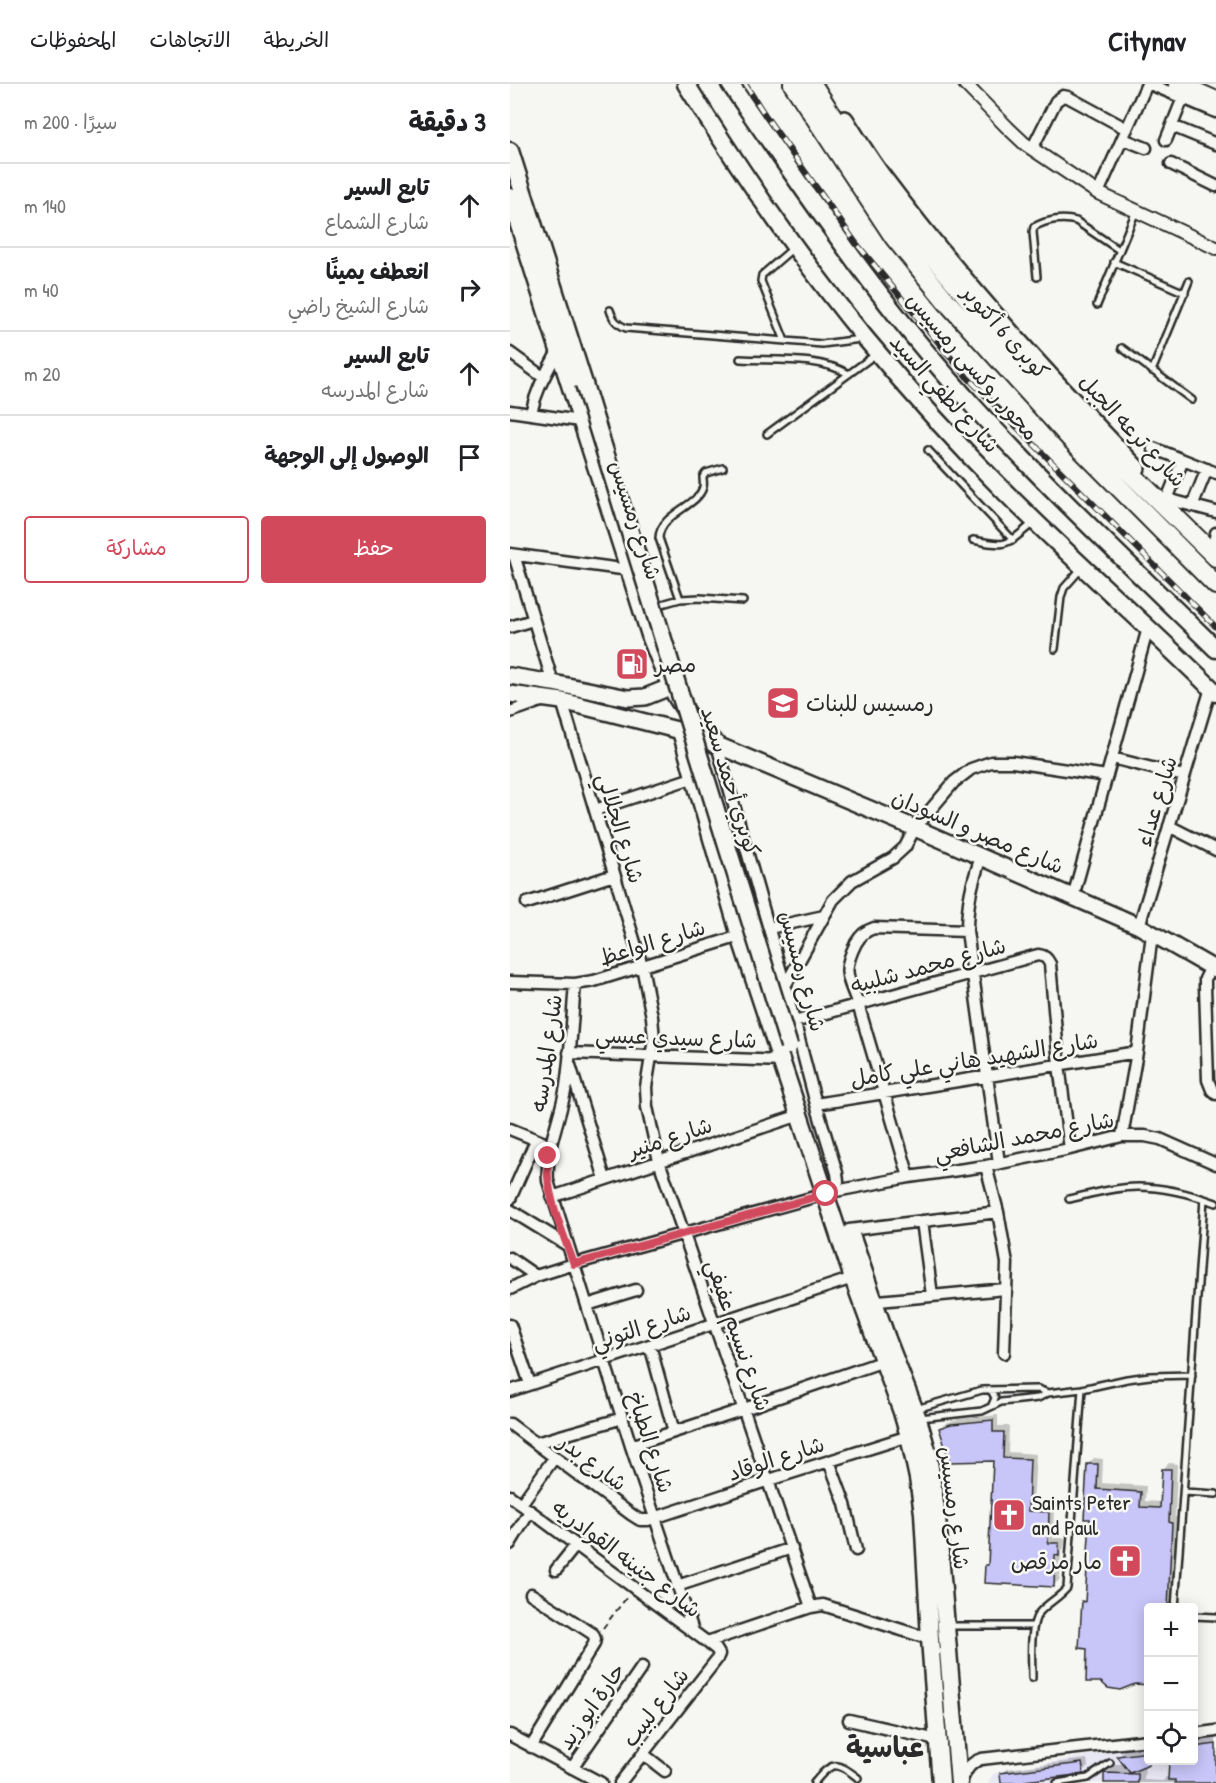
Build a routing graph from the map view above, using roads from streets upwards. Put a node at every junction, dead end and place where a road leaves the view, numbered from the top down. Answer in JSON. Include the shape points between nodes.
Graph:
{"nodes":[{"id":1,"x":686,"y":84,"type":"edge"},
{"id":2,"x":730,"y":84,"type":"edge"},
{"id":3,"x":793,"y":84,"type":"edge"},
{"id":4,"x":812,"y":84,"type":"edge"},
{"id":5,"x":822,"y":84,"type":"edge"},
{"id":6,"x":966,"y":84,"type":"edge"},
{"id":7,"x":1148,"y":84,"type":"edge"},
{"id":8,"x":1181,"y":91,"type":"edge"},
{"id":9,"x":1216,"y":101,"type":"edge"},
{"id":10,"x":1216,"y":112,"type":"edge"},
{"id":11,"x":1172,"y":126,"type":"junction"},
{"id":12,"x":1125,"y":134,"type":"junction"},
{"id":13,"x":1166,"y":140,"type":"dead end"},
{"id":14,"x":1216,"y":144,"type":"edge"},
{"id":15,"x":1146,"y":148,"type":"dead end"},
{"id":16,"x":1032,"y":149,"type":"junction"},
{"id":17,"x":510,"y":151,"type":"edge"},
{"id":18,"x":1171,"y":164,"type":"dead end"},
{"id":19,"x":1216,"y":186,"type":"edge"},
{"id":20,"x":1098,"y":193,"type":"junction"},
{"id":21,"x":512,"y":207,"type":"edge"},
{"id":22,"x":1216,"y":248,"type":"edge"},
{"id":23,"x":560,"y":349,"type":"junction"},
{"id":24,"x":510,"y":353,"type":"edge"},
{"id":25,"x":543,"y":377,"type":"junction"},
{"id":26,"x":510,"y":411,"type":"edge"},
{"id":27,"x":531,"y":413,"type":"junction"},
{"id":28,"x":580,"y":421,"type":"junction"},
{"id":29,"x":1153,"y":448,"type":"dead end"},
{"id":30,"x":1183,"y":460,"type":"junction"},
{"id":31,"x":1211,"y":471,"type":"edge"},
{"id":32,"x":1167,"y":499,"type":"junction"},
{"id":33,"x":1192,"y":506,"type":"junction"},
{"id":34,"x":1216,"y":512,"type":"edge"},
{"id":35,"x":1215,"y":547,"type":"edge"},
{"id":36,"x":512,"y":555,"type":"edge"},
{"id":37,"x":629,"y":570,"type":"junction"},
{"id":38,"x":1216,"y":585,"type":"edge"},
{"id":39,"x":533,"y":620,"type":"junction"},
{"id":40,"x":510,"y":627,"type":"edge"},
{"id":41,"x":1148,"y":628,"type":"junction"},
{"id":42,"x":1216,"y":649,"type":"edge"},
{"id":43,"x":510,"y":676,"type":"edge"},
{"id":44,"x":553,"y":683,"type":"junction"},
{"id":45,"x":669,"y":687,"type":"junction"},
{"id":46,"x":1214,"y":690,"type":"edge"},
{"id":47,"x":510,"y":694,"type":"edge"},
{"id":48,"x":546,"y":699,"type":"junction"},
{"id":49,"x":562,"y":701,"type":"junction"},
{"id":50,"x":510,"y":712,"type":"edge"},
{"id":51,"x":681,"y":731,"type":"junction"},
{"id":52,"x":717,"y":745,"type":"junction"},
{"id":53,"x":1112,"y":758,"type":"junction"},
{"id":54,"x":1107,"y":776,"type":"junction"},
{"id":55,"x":1185,"y":776,"type":"junction"},
{"id":56,"x":695,"y":777,"type":"junction"},
{"id":57,"x":595,"y":810,"type":"junction"},
{"id":58,"x":1169,"y":826,"type":"junction"},
{"id":59,"x":915,"y":828,"type":"junction"},
{"id":60,"x":1216,"y":850,"type":"edge"},
{"id":61,"x":981,"y":857,"type":"junction"},
{"id":62,"x":614,"y":875,"type":"junction"},
{"id":63,"x":1073,"y":897,"type":"junction"},
{"id":64,"x":527,"y":903,"type":"dead end"},
{"id":65,"x":824,"y":916,"type":"junction"},
{"id":66,"x":769,"y":928,"type":"junction"},
{"id":67,"x":1146,"y":930,"type":"junction"},
{"id":68,"x":967,"y":931,"type":"junction"},
{"id":69,"x":740,"y":936,"type":"junction"},
{"id":70,"x":642,"y":966,"type":"junction"},
{"id":71,"x":1214,"y":969,"type":"edge"},
{"id":72,"x":972,"y":974,"type":"junction"},
{"id":73,"x":510,"y":982,"type":"edge"},
{"id":74,"x":575,"y":984,"type":"junction"},
{"id":75,"x":785,"y":986,"type":"junction"},
{"id":76,"x":858,"y":1004,"type":"junction"},
{"id":77,"x":794,"y":1022,"type":"junction"},
{"id":78,"x":1137,"y":1052,"type":"junction"},
{"id":79,"x":785,"y":1053,"type":"junction"},
{"id":80,"x":652,"y":1056,"type":"junction"},
{"id":81,"x":569,"y":1057,"type":"junction"},
{"id":82,"x":1059,"y":1065,"type":"junction"},
{"id":83,"x":987,"y":1077,"type":"junction"},
{"id":84,"x":884,"y":1093,"type":"junction"},
{"id":85,"x":1216,"y":1094,"type":"edge"},
{"id":86,"x":816,"y":1104,"type":"junction"},
{"id":87,"x":800,"y":1115,"type":"junction"},
{"id":88,"x":510,"y":1129,"type":"edge"},
{"id":89,"x":1122,"y":1136,"type":"junction"},
{"id":90,"x":536,"y":1140,"type":"junction"},
{"id":91,"x":550,"y":1145,"type":"junction"},
{"id":92,"x":1070,"y":1149,"type":"junction"},
{"id":93,"x":659,"y":1161,"type":"junction"},
{"id":94,"x":999,"y":1163,"type":"junction"},
{"id":95,"x":1216,"y":1164,"type":"edge"},
{"id":96,"x":986,"y":1166,"type":"junction"},
{"id":97,"x":909,"y":1177,"type":"junction"},
{"id":98,"x":605,"y":1179,"type":"junction"},
{"id":99,"x":831,"y":1193,"type":"junction"},
{"id":100,"x":552,"y":1197,"type":"junction"},
{"id":101,"x":510,"y":1199,"type":"edge"},
{"id":102,"x":510,"y":1210,"type":"edge"},
{"id":103,"x":998,"y":1212,"type":"junction"},
{"id":104,"x":922,"y":1221,"type":"junction"},
{"id":105,"x":849,"y":1230,"type":"junction"},
{"id":106,"x":684,"y":1233,"type":"junction"},
{"id":107,"x":567,"y":1245,"type":"junction"},
{"id":108,"x":510,"y":1258,"type":"edge"},
{"id":109,"x":574,"y":1264,"type":"junction"},
{"id":110,"x":536,"y":1276,"type":"junction"},
{"id":111,"x":853,"y":1278,"type":"junction"},
{"id":112,"x":510,"y":1289,"type":"edge"},
{"id":113,"x":1005,"y":1289,"type":"junction"},
{"id":114,"x":636,"y":1290,"type":"dead end"},
{"id":115,"x":932,"y":1295,"type":"junction"},
{"id":116,"x":868,"y":1302,"type":"junction"},
{"id":117,"x":587,"y":1305,"type":"junction"},
{"id":118,"x":715,"y":1323,"type":"junction"},
{"id":119,"x":510,"y":1325,"type":"edge"},
{"id":120,"x":650,"y":1345,"type":"junction"},
{"id":121,"x":1004,"y":1353,"type":"dead end"},
{"id":122,"x":604,"y":1360,"type":"junction"},
{"id":123,"x":884,"y":1361,"type":"junction"},
{"id":124,"x":530,"y":1384,"type":"junction"},
{"id":125,"x":510,"y":1391,"type":"edge"},
{"id":126,"x":744,"y":1409,"type":"junction"},
{"id":127,"x":623,"y":1418,"type":"junction"},
{"id":128,"x":510,"y":1424,"type":"edge"},
{"id":129,"x":675,"y":1432,"type":"junction"},
{"id":130,"x":909,"y":1436,"type":"junction"},
{"id":131,"x":536,"y":1443,"type":"junction"},
{"id":132,"x":631,"y":1446,"type":"junction"},
{"id":133,"x":554,"y":1458,"type":"junction"},
{"id":134,"x":829,"y":1461,"type":"junction"},
{"id":135,"x":769,"y":1480,"type":"junction"},
{"id":136,"x":510,"y":1496,"type":"edge"},
{"id":137,"x":526,"y":1507,"type":"junction"},
{"id":138,"x":656,"y":1518,"type":"junction"},
{"id":139,"x":510,"y":1544,"type":"edge"},
{"id":140,"x":576,"y":1545,"type":"junction"},
{"id":141,"x":792,"y":1548,"type":"junction"},
{"id":142,"x":856,"y":1550,"type":"dead end"},
{"id":143,"x":556,"y":1570,"type":"dead end"},
{"id":144,"x":677,"y":1586,"type":"junction"},
{"id":145,"x":531,"y":1594,"type":"dead end"},
{"id":146,"x":811,"y":1606,"type":"junction"},
{"id":147,"x":693,"y":1631,"type":"junction"},
{"id":148,"x":930,"y":1639,"type":"junction"},
{"id":149,"x":707,"y":1642,"type":"junction"},
{"id":150,"x":719,"y":1654,"type":"joint"},
{"id":151,"x":642,"y":1666,"type":"dead end"},
{"id":152,"x":849,"y":1720,"type":"dead end"},
{"id":153,"x":1216,"y":1731,"type":"edge"},
{"id":154,"x":1198,"y":1733,"type":"edge"},
{"id":155,"x":510,"y":1735,"type":"edge"},
{"id":156,"x":937,"y":1740,"type":"junction"},
{"id":157,"x":1144,"y":1741,"type":"edge"},
{"id":158,"x":531,"y":1747,"type":"junction"},
{"id":159,"x":643,"y":1754,"type":"junction"},
{"id":160,"x":572,"y":1768,"type":"junction"},
{"id":161,"x":665,"y":1771,"type":"dead end"},
{"id":162,"x":595,"y":1782,"type":"edge"},
{"id":163,"x":620,"y":1783,"type":"edge"},
{"id":164,"x":941,"y":1783,"type":"edge"},
{"id":165,"x":959,"y":1783,"type":"edge"}],
"edges":[{"from":1,"to":41,"type":"main road","name":"شارع لطفي السيد","via":[[756,192],[865,338],[1006,493]]},
{"from":2,"to":42,"type":"main road","name":"محور روكسى رمسيس","via":[[922,346],[1068,504]]},
{"from":3,"to":38,"type":"highway","name":"كوبرى 6 أكتوبر","via":[[894,237],[947,302],[1070,438]]},
{"from":4,"to":35,"type":"highway","name":"كوبرى 6 أكتوبر","via":[[905,223],[989,323],[1069,413]]},
{"from":5,"to":32,"type":"main road","name":"شارع ترعه الجبل","via":[[887,182],[952,265]]},
{"from":6,"to":16,"type":"street"},
{"from":7,"to":8,"type":"street"},
{"from":7,"to":12,"type":"street"},
{"from":8,"to":9,"type":"highway"},
{"from":8,"to":10,"type":"street"},
{"from":8,"to":11,"type":"street"},
{"from":11,"to":13,"type":"street"},
{"from":11,"to":14,"type":"street"},
{"from":12,"to":15,"type":"street"},
{"from":12,"to":16,"type":"street","via":[[1063,96],[1056,101]]},
{"from":12,"to":20,"type":"street"},
{"from":16,"to":20,"type":"street"},
{"from":17,"to":79,"type":"main road","name":"كوبري أحمد سعيد","bridge":true,"via":[[585,384]]},
{"from":18,"to":19,"type":"street"},
{"from":20,"to":22,"type":"street"},
{"from":21,"to":23,"type":"main road","name":"شارع رمسيس"},
{"from":23,"to":25,"type":"street"},
{"from":23,"to":28,"type":"main road","name":"شارع رمسيس"},
{"from":24,"to":25,"type":"street"},
{"from":25,"to":27,"type":"street"},
{"from":26,"to":27,"type":"street"},
{"from":27,"to":28,"type":"street"},
{"from":28,"to":37,"type":"main road","name":"شارع رمسيس"},
{"from":29,"to":30,"type":"street"},
{"from":30,"to":31,"type":"street"},
{"from":30,"to":32,"type":"street"},
{"from":31,"to":33,"type":"street"},
{"from":32,"to":33,"type":"street"},
{"from":32,"to":35,"type":"main road","name":"شارع ترعه الجبل"},
{"from":33,"to":34,"type":"street"},
{"from":36,"to":37,"type":"street"},
{"from":36,"to":39,"type":"street"},
{"from":37,"to":45,"type":"main road","name":"شارع رمسيس"},
{"from":39,"to":40,"type":"street"},
{"from":39,"to":44,"type":"street"},
{"from":41,"to":46,"type":"main road","name":"شارع لطفي السيد"},
{"from":41,"to":53,"type":"street"},
{"from":43,"to":44,"type":"main road"},
{"from":44,"to":45,"type":"main road","via":[[628,698],[645,697]]},
{"from":45,"to":52,"type":"main road","name":"شارع رمسيس","via":[[690,718]]},
{"from":46,"to":55,"type":"street","name":"شارع عداء"},
{"from":47,"to":48,"type":"main road","name":"شارع مصر و السودان"},
{"from":48,"to":49,"type":"main road","name":"شارع مصر و السودان"},
{"from":48,"to":50,"type":"street"},
{"from":49,"to":51,"type":"main road","name":"شارع مصر و السودان"},
{"from":49,"to":57,"type":"street","name":"شارع الجلالي"},
{"from":51,"to":52,"type":"main road","name":"شارع مصر و السودان"},
{"from":51,"to":56,"type":"main road","name":"شارع رمسيس"},
{"from":52,"to":59,"type":"main road","name":"شارع مصر و السودان"},
{"from":52,"to":66,"type":"street","name":"شارع رمسيس"},
{"from":53,"to":54,"type":"street"},
{"from":53,"to":55,"type":"street"},
{"from":54,"to":59,"type":"street","via":[[991,762],[971,769],[954,782]]},
{"from":54,"to":63,"type":"street"},
{"from":55,"to":58,"type":"street","name":"شارع عداء"},
{"from":56,"to":57,"type":"street"},
{"from":56,"to":69,"type":"main road","name":"شارع رمسيس"},
{"from":57,"to":62,"type":"street","name":"شارع الجلالي"},
{"from":58,"to":60,"type":"street"},
{"from":58,"to":67,"type":"street","name":"شارع عداء"},
{"from":59,"to":61,"type":"main road","name":"شارع مصر و السودان"},
{"from":59,"to":65,"type":"street","via":[[905,847],[845,887]]},
{"from":61,"to":63,"type":"main road","name":"شارع مصر و السودان"},
{"from":61,"to":68,"type":"street","via":[[971,884]]},
{"from":62,"to":64,"type":"street"},
{"from":62,"to":70,"type":"street","name":"شارع الجلالي"},
{"from":63,"to":67,"type":"main road","name":"شارع مصر و السودان"},
{"from":65,"to":66,"type":"street"},
{"from":65,"to":75,"type":"street"},
{"from":66,"to":75,"type":"street","name":"شارع رمسيس"},
{"from":67,"to":71,"type":"main road","name":"شارع مصر و السودان"},
{"from":67,"to":78,"type":"street","name":"شارع عداء"},
{"from":68,"to":72,"type":"street"},
{"from":68,"to":76,"type":"street","via":[[883,927],[865,931],[848,960],[849,980]]},
{"from":69,"to":70,"type":"street","name":"شارع الواعظ"},
{"from":69,"to":79,"type":"main road","name":"شارع رمسيس"},
{"from":70,"to":74,"type":"street","name":"شارع الواعظ"},
{"from":70,"to":80,"type":"street","name":"شارع نسيم عفيفي","via":[[652,1017]]},
{"from":71,"to":85,"type":"street","via":[[1205,979],[1205,986],[1208,1080]]},
{"from":72,"to":76,"type":"street","name":"شارع محمد شلبيه"},
{"from":72,"to":82,"type":"street","name":"شارع محمد شلبيه","via":[[1038,955],[1048,959]]},
{"from":72,"to":83,"type":"street"},
{"from":73,"to":74,"type":"street","name":"شارع الواعظ"},
{"from":74,"to":81,"type":"street","name":"شارع المدرسه"},
{"from":75,"to":77,"type":"street","name":"شارع رمسيس"},
{"from":76,"to":77,"type":"street","name":"شارع محمد شلبيه"},
{"from":76,"to":84,"type":"street"},
{"from":77,"to":86,"type":"street","name":"شارع رمسيس"},
{"from":78,"to":82,"type":"street","name":"شارع الشهيد هاني علي كامل"},
{"from":78,"to":89,"type":"street","name":"شارع عداء"},
{"from":79,"to":80,"type":"street","name":"شارع سيدي عيسي"},
{"from":79,"to":87,"type":"main road","name":"شارع رمسيس"},
{"from":79,"to":99,"type":"main road","name":"كوبري أحمد سعيد"},
{"from":80,"to":81,"type":"street","name":"شارع سيدي عيسي"},
{"from":80,"to":93,"type":"street","name":"شارع نسيم عفيفي","via":[[647,1107]]},
{"from":81,"to":91,"type":"street","name":"شارع المدرسه","via":[[566,1088]]},
{"from":81,"to":98,"type":"street"},
{"from":82,"to":83,"type":"street","name":"شارع الشهيد هاني علي كامل"},
{"from":82,"to":92,"type":"street"},
{"from":83,"to":84,"type":"street","name":"شارع الشهيد هاني علي كامل"},
{"from":83,"to":94,"type":"street"},
{"from":84,"to":86,"type":"street","name":"شارع الشهيد هاني علي كامل"},
{"from":84,"to":97,"type":"street"},
{"from":86,"to":99,"type":"street","name":"شارع رمسيس","via":[[837,1173],[838,1181]]},
{"from":87,"to":93,"type":"street","name":"شارع منير"},
{"from":87,"to":99,"type":"main road","name":"شارع رمسيس"},
{"from":88,"to":90,"type":"street"},
{"from":89,"to":92,"type":"street","name":"شارع محمد الشافعي"},
{"from":89,"to":95,"type":"street","name":"شارع محمد الشافعي","via":[[1160,1138]]},
{"from":90,"to":91,"type":"street"},
{"from":90,"to":101,"type":"street"},
{"from":91,"to":100,"type":"street","name":"شارع المدرسه","via":[[547,1167]]},
{"from":92,"to":94,"type":"street","name":"شارع محمد الشافعي"},
{"from":93,"to":98,"type":"street","name":"شارع منير"},
{"from":93,"to":106,"type":"street","name":"شارع نسيم عفيفي"},
{"from":94,"to":96,"type":"street","name":"شارع محمد الشافعي"},
{"from":96,"to":97,"type":"street","name":"شارع محمد الشافعي"},
{"from":96,"to":103,"type":"street"},
{"from":97,"to":99,"type":"street","name":"شارع محمد الشافعي"},
{"from":98,"to":100,"type":"street","name":"شارع منير"},
{"from":99,"to":105,"type":"main road","name":"شارع رمسيس"},
{"from":99,"to":106,"type":"street","name":"شارع محمد الشافعي"},
{"from":99,"to":111,"type":"main road","name":"شارع رمسيس"},
{"from":100,"to":107,"type":"street","name":"شارع المدرسه"},
{"from":102,"to":107,"type":"street"},
{"from":103,"to":104,"type":"street"},
{"from":103,"to":113,"type":"street","via":[[1007,1263]]},
{"from":104,"to":105,"type":"street"},
{"from":104,"to":115,"type":"street"},
{"from":105,"to":116,"type":"main road","name":"شارع رمسيس"},
{"from":106,"to":109,"type":"street","name":"شارع محمد الشافعي"},
{"from":106,"to":118,"type":"street","name":"شارع نسيم عفيفي"},
{"from":107,"to":109,"type":"street","name":"شارع الطباخ"},
{"from":108,"to":110,"type":"street"},
{"from":109,"to":110,"type":"street","name":"شارع محمد الشافعي"},
{"from":109,"to":117,"type":"street","name":"شارع الطباخ"},
{"from":110,"to":112,"type":"street","name":"شارع محمد الشافعي"},
{"from":111,"to":116,"type":"main road","name":"شارع رمسيس"},
{"from":111,"to":118,"type":"street","name":"شارع التوني"},
{"from":113,"to":115,"type":"street"},
{"from":113,"to":121,"type":"street"},
{"from":114,"to":117,"type":"street"},
{"from":115,"to":116,"type":"street"},
{"from":116,"to":123,"type":"main road","name":"شارع رمسيس"},
{"from":116,"to":165,"type":"main road","name":"شارع رمسيس","via":[[916,1414],[934,1485]]},
{"from":117,"to":122,"type":"street","name":"شارع الطباخ"},
{"from":118,"to":120,"type":"street","name":"شارع التوني"},
{"from":118,"to":126,"type":"street","name":"شارع نسيم عفيفي"},
{"from":119,"to":124,"type":"street"},
{"from":120,"to":122,"type":"street","name":"شارع التوني"},
{"from":120,"to":129,"type":"street"},
{"from":122,"to":124,"type":"street","name":"شارع التوني"},
{"from":122,"to":127,"type":"street","name":"شارع الطباخ"},
{"from":123,"to":126,"type":"street"},
{"from":123,"to":130,"type":"main road","name":"شارع رمسيس"},
{"from":124,"to":125,"type":"street","name":"شارع التوني"},
{"from":126,"to":129,"type":"street"},
{"from":126,"to":135,"type":"street","name":"شارع نسيم عفيفي"},
{"from":127,"to":131,"type":"street"},
{"from":127,"to":132,"type":"street","name":"شارع الطباخ"},
{"from":128,"to":131,"type":"street","name":"شارع بدر"},
{"from":129,"to":132,"type":"street"},
{"from":130,"to":134,"type":"street","name":"شارع الوقاد"},
{"from":130,"to":148,"type":"main road","name":"شارع رمسيس","via":[[923,1513]]},
{"from":131,"to":133,"type":"street","name":"شارع بدر"},
{"from":132,"to":138,"type":"street","name":"شارع الطباخ"},
{"from":133,"to":137,"type":"street"},
{"from":133,"to":138,"type":"street","name":"شارع بدر","via":[[636,1518]]},
{"from":134,"to":135,"type":"street","name":"شارع الوقاد"},
{"from":134,"to":142,"type":"street"},
{"from":135,"to":138,"type":"street","name":"شارع الوقاد"},
{"from":135,"to":141,"type":"street","name":"شارع نسيم عفيفي"},
{"from":136,"to":137,"type":"street","name":"شارع جنينه القوادريه"},
{"from":137,"to":139,"type":"street"},
{"from":137,"to":140,"type":"street","name":"شارع جنينه القوادريه"},
{"from":138,"to":144,"type":"street","name":"شارع الطباخ"},
{"from":140,"to":143,"type":"street"},
{"from":140,"to":147,"type":"street","name":"شارع جنينه القوادريه"},
{"from":141,"to":144,"type":"street"},
{"from":141,"to":146,"type":"street","name":"شارع نسيم عفيفي"},
{"from":144,"to":147,"type":"street","name":"شارع الطباخ"},
{"from":145,"to":158,"type":"street","via":[[596,1639]]},
{"from":146,"to":148,"type":"street","via":[[832,1606]]},
{"from":146,"to":149,"type":"street"},
{"from":147,"to":149,"type":"street","name":"شارع جنينه القوادريه"},
{"from":148,"to":156,"type":"main road","name":"شارع رمسيس"},
{"from":149,"to":150,"type":"street","name":"شارع جنينه القوادريه"},
{"from":150,"to":159,"type":"street","name":"شارع لبيب"},
{"from":151,"to":160,"type":"street","name":"حارة ابو زيد"},
{"from":152,"to":156,"type":"street"},
{"from":153,"to":154,"type":"street"},
{"from":155,"to":158,"type":"street"},
{"from":156,"to":164,"type":"main road","name":"شارع رمسيس"},
{"from":157,"to":165,"type":"street","via":[[981,1759],[968,1768]]},
{"from":158,"to":160,"type":"street"},
{"from":159,"to":161,"type":"street"},
{"from":159,"to":163,"type":"street","name":"شارع لبيب"},
{"from":160,"to":162,"type":"street"}]}
